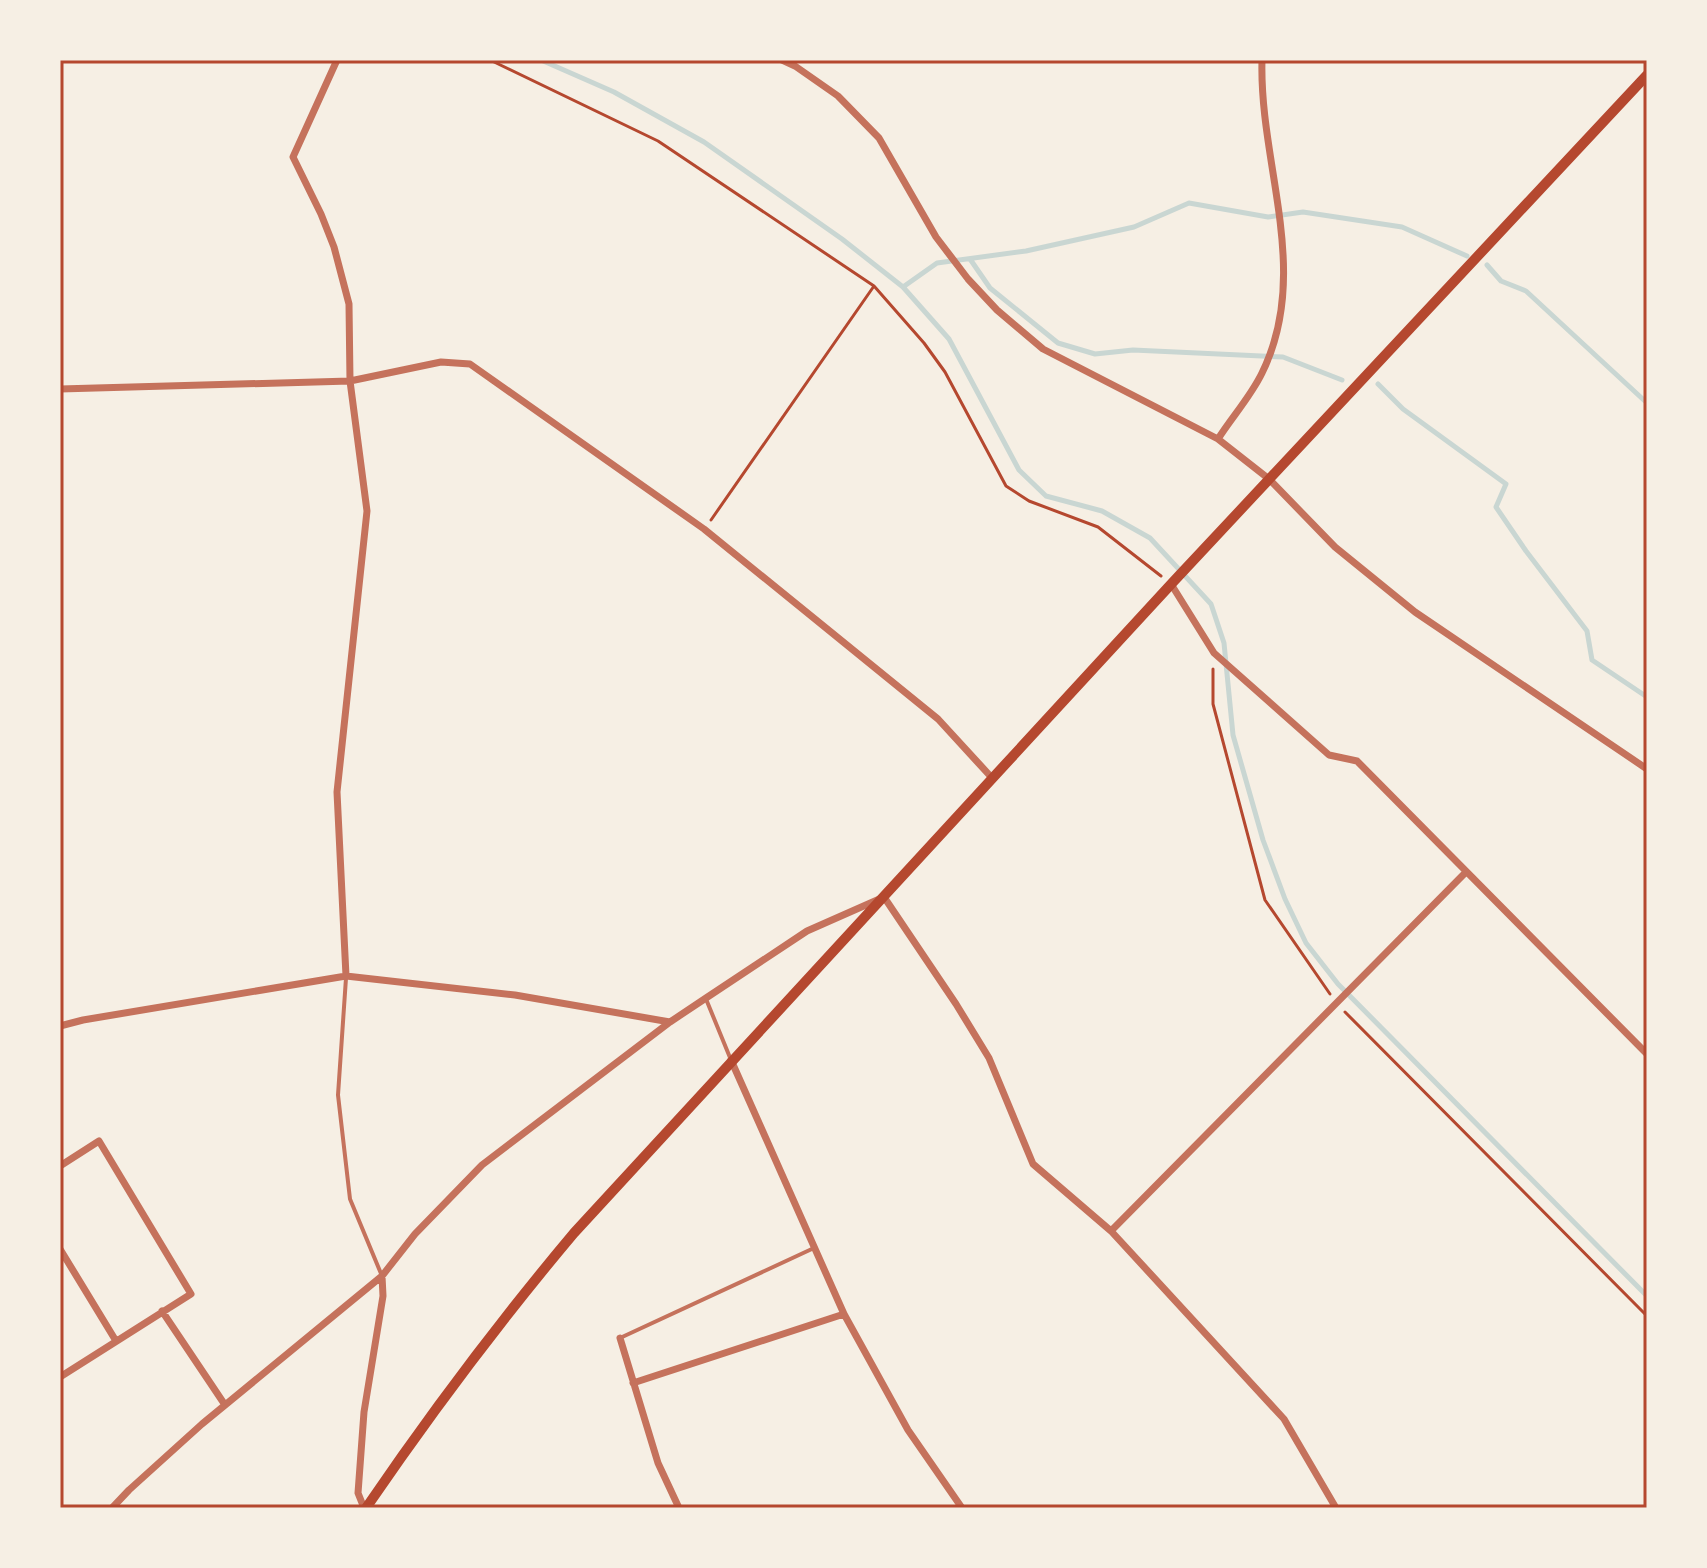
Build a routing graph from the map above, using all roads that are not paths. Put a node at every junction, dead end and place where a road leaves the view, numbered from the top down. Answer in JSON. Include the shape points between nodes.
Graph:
{"nodes":[{"id":1,"x":337,"y":60,"type":"edge"},
{"id":2,"x":782,"y":60,"type":"edge"},
{"id":3,"x":1262,"y":60,"type":"edge"},
{"id":4,"x":1647,"y":75,"type":"edge"},
{"id":5,"x":350,"y":381,"type":"junction"},
{"id":6,"x":60,"y":389,"type":"edge"},
{"id":7,"x":1218,"y":439,"type":"junction"},
{"id":8,"x":1269,"y":479,"type":"junction"},
{"id":9,"x":1172,"y":582,"type":"junction"},
{"id":10,"x":1647,"y":769,"type":"edge"},
{"id":11,"x":993,"y":779,"type":"junction"},
{"id":12,"x":1465,"y":873,"type":"junction"},
{"id":13,"x":884,"y":897,"type":"junction"},
{"id":14,"x":346,"y":976,"type":"junction"},
{"id":15,"x":706,"y":998,"type":"junction"},
{"id":16,"x":670,"y":1022,"type":"junction"},
{"id":17,"x":60,"y":1026,"type":"edge"},
{"id":18,"x":1647,"y":1054,"type":"edge"},
{"id":19,"x":731,"y":1060,"type":"junction"},
{"id":20,"x":60,"y":1166,"type":"edge"},
{"id":21,"x":1111,"y":1231,"type":"junction"},
{"id":22,"x":815,"y":1248,"type":"junction"},
{"id":23,"x":60,"y":1249,"type":"edge"},
{"id":24,"x":382,"y":1276,"type":"junction"},
{"id":25,"x":162,"y":1311,"type":"junction"},
{"id":26,"x":844,"y":1314,"type":"junction"},
{"id":27,"x":620,"y":1338,"type":"joint"},
{"id":28,"x":116,"y":1341,"type":"junction"},
{"id":29,"x":60,"y":1377,"type":"edge"},
{"id":30,"x":633,"y":1383,"type":"junction"},
{"id":31,"x":225,"y":1405,"type":"junction"},
{"id":32,"x":112,"y":1508,"type":"edge"},
{"id":33,"x":365,"y":1508,"type":"edge"},
{"id":34,"x":679,"y":1508,"type":"edge"},
{"id":35,"x":962,"y":1508,"type":"edge"},
{"id":36,"x":1336,"y":1508,"type":"edge"}],
"edges":[{"from":1,"to":5,"type":"street","via":[[293,157],[334,247],[349,304]]},
{"from":2,"to":7,"type":"street","via":[[838,96],[879,138],[947,251],[997,310],[1043,349]]},
{"from":3,"to":7,"type":"street","via":[[1261,89],[1285,272],[1279,323],[1264,367]]},
{"from":4,"to":8,"type":"main road"},
{"from":5,"to":6,"type":"street"},
{"from":5,"to":11,"type":"street","via":[[441,362],[470,364],[704,529],[938,719]]},
{"from":5,"to":14,"type":"street","via":[[367,511],[337,792]]},
{"from":7,"to":8,"type":"street"},
{"from":8,"to":9,"type":"main road"},
{"from":8,"to":10,"type":"street","via":[[1335,547],[1415,612]]},
{"from":9,"to":11,"type":"main road"},
{"from":9,"to":12,"type":"street","via":[[1214,653],[1329,755],[1357,761]]},
{"from":11,"to":13,"type":"main road"},
{"from":12,"to":18,"type":"street"},
{"from":12,"to":21,"type":"street"},
{"from":13,"to":15,"type":"street","via":[[807,931]]},
{"from":13,"to":19,"type":"main road"},
{"from":13,"to":21,"type":"street","via":[[989,1058],[1033,1164]]},
{"from":14,"to":16,"type":"street","via":[[515,995]]},
{"from":14,"to":17,"type":"street"},
{"from":14,"to":24,"type":"lane","via":[[338,1095],[348,1184]]},
{"from":15,"to":16,"type":"street"},
{"from":15,"to":19,"type":"lane"},
{"from":16,"to":24,"type":"street","via":[[482,1165]]},
{"from":19,"to":22,"type":"street"},
{"from":19,"to":33,"type":"main road","via":[[509,1311]]},
{"from":20,"to":25,"type":"street","via":[[99,1141],[191,1294]]},
{"from":21,"to":36,"type":"street","via":[[1284,1419]]},
{"from":22,"to":26,"type":"street"},
{"from":22,"to":27,"type":"lane"},
{"from":23,"to":28,"type":"street"},
{"from":24,"to":31,"type":"street"},
{"from":24,"to":33,"type":"street","via":[[358,1493]]},
{"from":25,"to":28,"type":"street"},
{"from":25,"to":31,"type":"street"},
{"from":26,"to":30,"type":"street"},
{"from":26,"to":35,"type":"street","via":[[908,1430]]},
{"from":27,"to":30,"type":"street"},
{"from":28,"to":29,"type":"street"},
{"from":30,"to":34,"type":"street","via":[[658,1463]]},
{"from":31,"to":32,"type":"street"}]}
